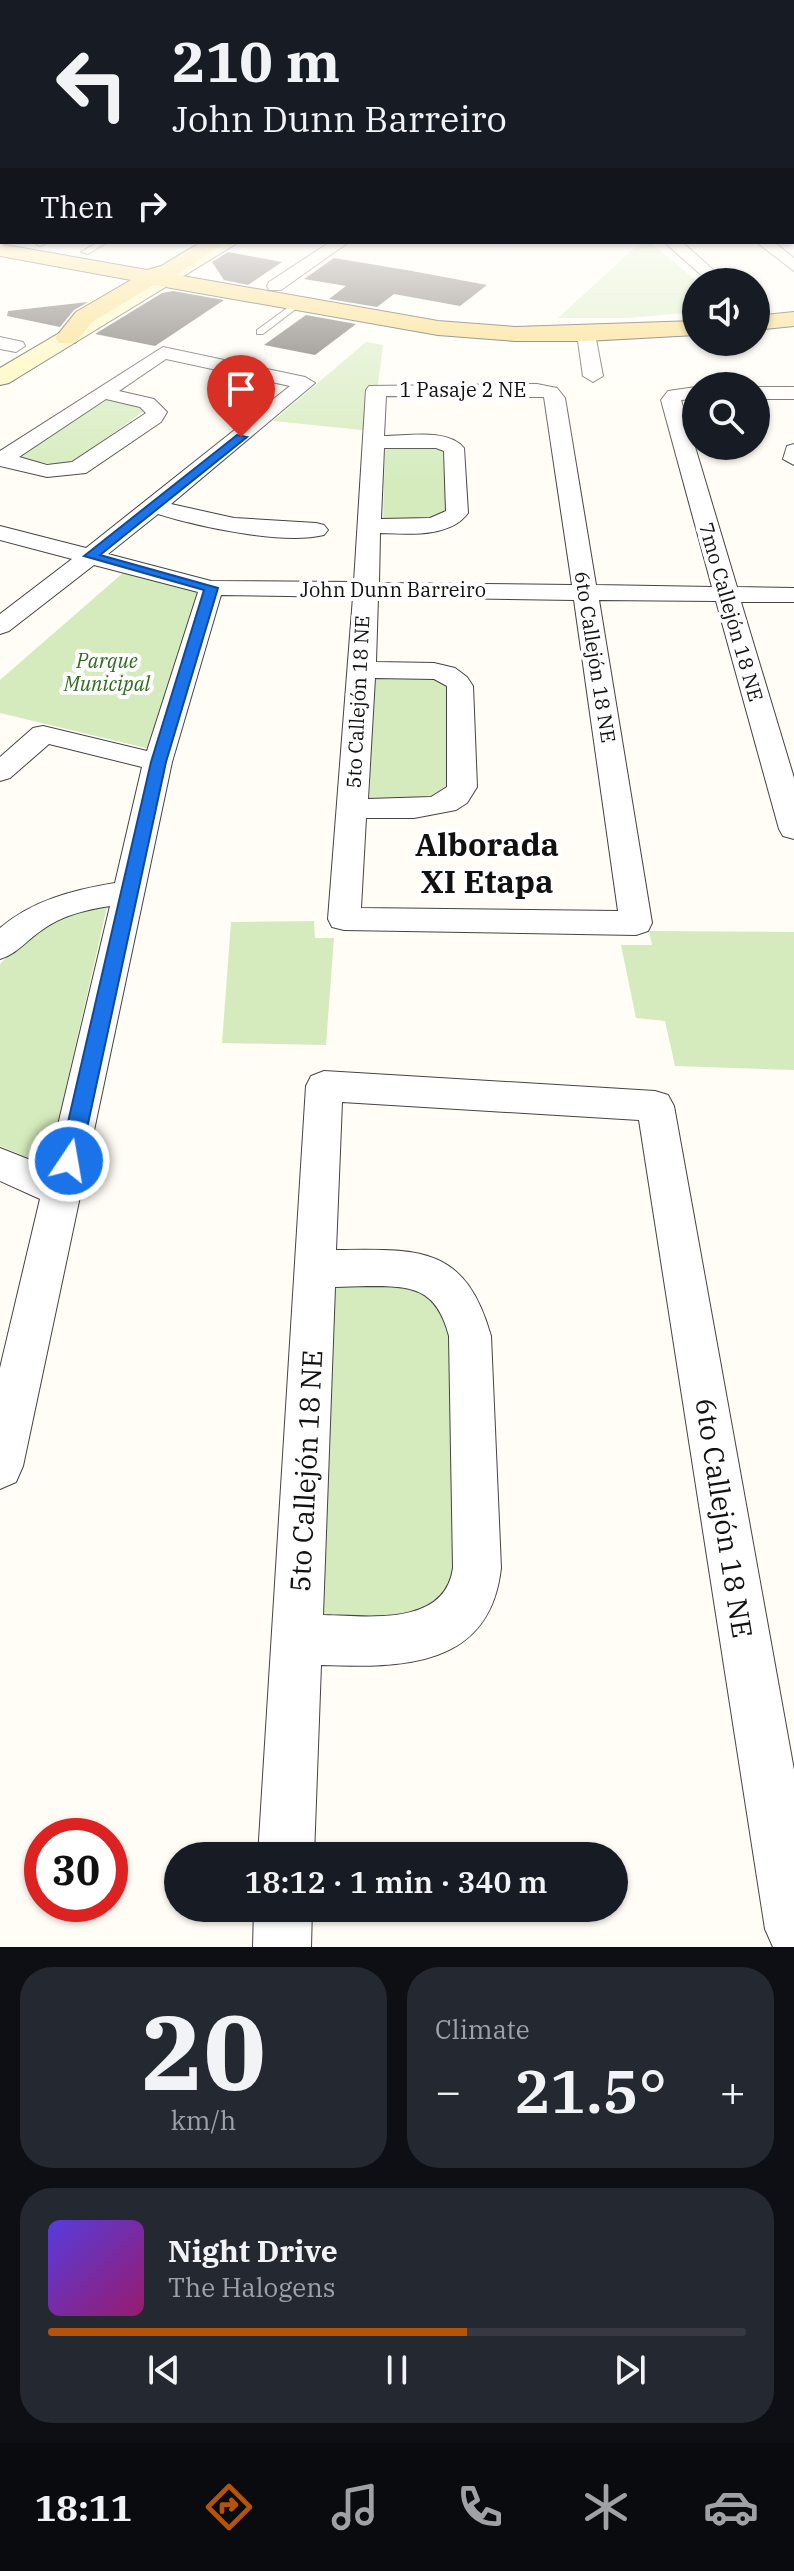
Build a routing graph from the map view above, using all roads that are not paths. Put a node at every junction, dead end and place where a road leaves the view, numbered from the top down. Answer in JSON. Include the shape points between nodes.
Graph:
{"nodes":[{"id":1,"x":107,"y":303,"type":"edge"},
{"id":2,"x":108,"y":303,"type":"edge"},
{"id":3,"x":288,"y":303,"type":"edge"},
{"id":4,"x":370,"y":303,"type":"edge"},
{"id":5,"x":297,"y":305,"type":"junction"},
{"id":6,"x":794,"y":308,"type":"edge"},
{"id":7,"x":770,"y":311,"type":"edge"},
{"id":8,"x":682,"y":319,"type":"edge"},
{"id":9,"x":794,"y":319,"type":"edge"},
{"id":10,"x":770,"y":322,"type":"edge"},
{"id":11,"x":682,"y":329,"type":"edge"},
{"id":12,"x":260,"y":332,"type":"dead end"},
{"id":13,"x":586,"y":334,"type":"junction"},
{"id":14,"x":3,"y":362,"type":"edge"},
{"id":15,"x":593,"y":376,"type":"dead end"},
{"id":16,"x":376,"y":390,"type":"joint"},
{"id":17,"x":550,"y":392,"type":"joint"},
{"id":18,"x":103,"y":393,"type":"junction"},
{"id":19,"x":770,"y":393,"type":"edge"},
{"id":20,"x":794,"y":393,"type":"edge"},
{"id":21,"x":682,"y":396,"type":"edge"},
{"id":22,"x":682,"y":439,"type":"edge"},
{"id":23,"x":374,"y":442,"type":"junction"},
{"id":24,"x":794,"y":450,"type":"edge"},
{"id":25,"x":0,"y":459,"type":"edge"},
{"id":26,"x":794,"y":459,"type":"edge"},
{"id":27,"x":688,"y":460,"type":"edge"},
{"id":28,"x":155,"y":506,"type":"junction"},
{"id":29,"x":370,"y":526,"type":"junction"},
{"id":30,"x":247,"y":528,"type":"junction"},
{"id":31,"x":316,"y":530,"type":"dead end"},
{"id":32,"x":0,"y":533,"type":"edge"},
{"id":33,"x":228,"y":548,"type":"dead end"},
{"id":34,"x":90,"y":556,"type":"junction"},
{"id":35,"x":211,"y":588,"type":"junction"},
{"id":36,"x":364,"y":590,"type":"junction"},
{"id":37,"x":585,"y":591,"type":"junction"},
{"id":38,"x":726,"y":595,"type":"junction"},
{"id":39,"x":794,"y":595,"type":"edge"},
{"id":40,"x":0,"y":626,"type":"edge"},
{"id":41,"x":362,"y":670,"type":"junction"},
{"id":42,"x":158,"y":762,"type":"junction"},
{"id":43,"x":0,"y":772,"type":"edge"},
{"id":44,"x":351,"y":808,"type":"junction"},
{"id":45,"x":794,"y":829,"type":"edge"},
{"id":46,"x":129,"y":892,"type":"junction"},
{"id":47,"x":344,"y":919,"type":"joint"},
{"id":48,"x":0,"y":947,"type":"edge"},
{"id":49,"x":324,"y":1086,"type":"joint"},
{"id":50,"x":0,"y":1164,"type":"edge"},
{"id":51,"x":63,"y":1191,"type":"junction"},
{"id":52,"x":317,"y":1269,"type":"junction"},
{"id":53,"x":7,"y":1401,"type":"edge"},
{"id":54,"x":0,"y":1466,"type":"edge"},
{"id":55,"x":296,"y":1639,"type":"junction"},
{"id":56,"x":287,"y":1842,"type":"edge"},
{"id":57,"x":283,"y":1922,"type":"edge"},
{"id":58,"x":794,"y":1929,"type":"edge"},
{"id":59,"x":282,"y":1947,"type":"edge"}],
"edges":[{"from":1,"to":14,"type":"main road"},
{"from":2,"to":14,"type":"main road","via":[[84,317],[67,338]]},
{"from":3,"to":5,"type":"main road"},
{"from":4,"to":8,"type":"main road","via":[[513,322]]},
{"from":5,"to":12,"type":"lane"},
{"from":5,"to":13,"type":"main road","via":[[438,328]]},
{"from":6,"to":7,"type":"main road"},
{"from":9,"to":10,"type":"main road"},
{"from":11,"to":13,"type":"main road"},
{"from":13,"to":15,"type":"street"},
{"from":16,"to":17,"type":"street","name":"1 Pasaje 2 NE"},
{"from":16,"to":23,"type":"street","name":"5to Callejón 18 NE"},
{"from":17,"to":37,"type":"street","name":"6to Callejón 18 NE"},
{"from":18,"to":25,"type":"street"},
{"from":18,"to":25,"type":"street","via":[[147,403],[157,412],[78,468],[47,471]]},
{"from":18,"to":28,"type":"street","via":[[163,353],[300,380],[306,386]]},
{"from":19,"to":20,"type":"street"},
{"from":21,"to":22,"type":"street","name":"7mo Callejón 18 NE","via":[[671,400]]},
{"from":23,"to":29,"type":"street","name":"5to Callejón 18 NE"},
{"from":23,"to":29,"type":"street","via":[[439,442],[454,448],[457,513],[434,525]]},
{"from":24,"to":26,"type":"street"},
{"from":27,"to":38,"type":"street","name":"7mo Callejón 18 NE"},
{"from":28,"to":30,"type":"street"},
{"from":28,"to":34,"type":"street"},
{"from":29,"to":36,"type":"street","name":"5to Callejón 18 NE"},
{"from":30,"to":31,"type":"street"},
{"from":30,"to":33,"type":"street"},
{"from":32,"to":34,"type":"street","name":"John Dunn Barreiro"},
{"from":34,"to":35,"type":"street","name":"John Dunn Barreiro"},
{"from":34,"to":40,"type":"street"},
{"from":35,"to":36,"type":"street","name":"John Dunn Barreiro"},
{"from":35,"to":42,"type":"street"},
{"from":36,"to":37,"type":"street","name":"John Dunn Barreiro"},
{"from":36,"to":41,"type":"street","name":"5to Callejón 18 NE"},
{"from":37,"to":38,"type":"street","name":"John Dunn Barreiro"},
{"from":37,"to":47,"type":"street","name":"6to Callejón 18 NE","via":[[636,923]]},
{"from":38,"to":39,"type":"street","name":"John Dunn Barreiro"},
{"from":38,"to":45,"type":"street","name":"7mo Callejón 18 NE"},
{"from":41,"to":44,"type":"street","name":"5to Callejón 18 NE"},
{"from":41,"to":44,"type":"street","via":[[434,671],[457,681],[462,787],[454,800],[433,808]]},
{"from":42,"to":43,"type":"street","via":[[43,734]]},
{"from":42,"to":46,"type":"street"},
{"from":44,"to":47,"type":"street","name":"5to Callejón 18 NE"},
{"from":46,"to":48,"type":"street","via":[[38,914]]},
{"from":46,"to":51,"type":"street"},
{"from":49,"to":52,"type":"street","name":"5to Callejón 18 NE"},
{"from":49,"to":58,"type":"street","name":"6to Callejón 18 NE","via":[[655,1106]]},
{"from":50,"to":51,"type":"street"},
{"from":51,"to":53,"type":"street"},
{"from":52,"to":55,"type":"street","name":"5to Callejón 18 NE"},
{"from":52,"to":55,"type":"street","via":[[424,1270],[457,1295],[470,1336],[477,1568],[472,1596],[437,1632],[406,1639]]},
{"from":53,"to":54,"type":"street"},
{"from":55,"to":56,"type":"street","name":"5to Callejón 18 NE"},
{"from":57,"to":59,"type":"street"}]}
